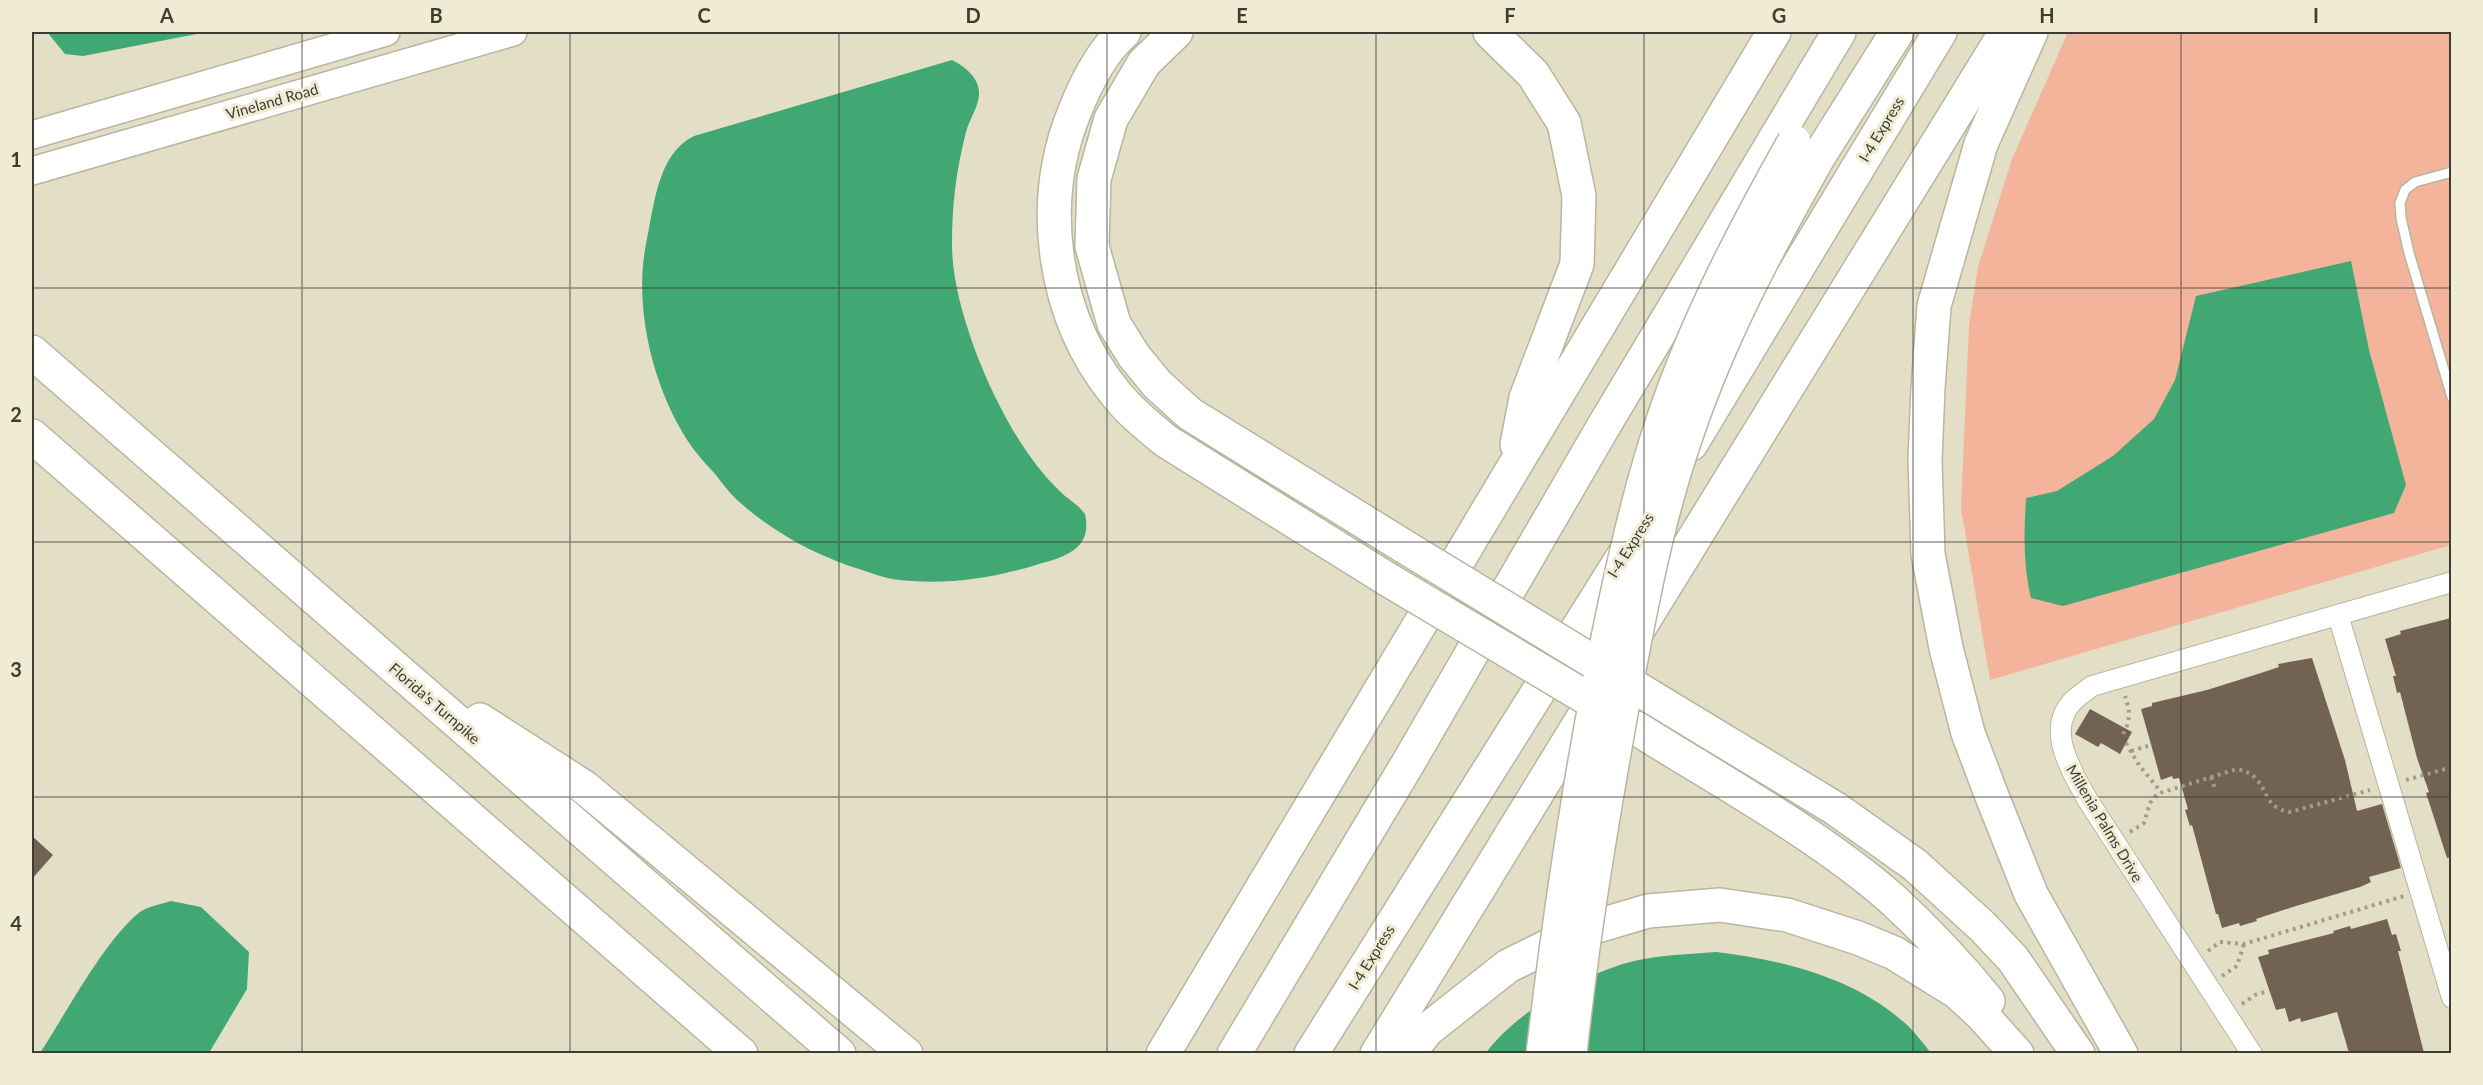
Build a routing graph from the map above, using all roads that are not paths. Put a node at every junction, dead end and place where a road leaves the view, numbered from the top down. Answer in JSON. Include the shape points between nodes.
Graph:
{"nodes":[{"id":1,"x":386,"y":32,"type":"edge"},
{"id":2,"x":513,"y":32,"type":"edge"},
{"id":3,"x":1124,"y":32,"type":"edge"},
{"id":4,"x":1176,"y":32,"type":"edge"},
{"id":5,"x":1490,"y":32,"type":"edge"},
{"id":6,"x":1774,"y":32,"type":"edge"},
{"id":7,"x":1839,"y":32,"type":"edge"},
{"id":8,"x":1862,"y":32,"type":"edge"},
{"id":9,"x":1897,"y":32,"type":"edge"},
{"id":10,"x":1940,"y":32,"type":"edge"},
{"id":11,"x":2006,"y":32,"type":"edge"},
{"id":12,"x":2031,"y":32,"type":"edge"},
{"id":13,"x":32,"y":135,"type":"edge"},
{"id":14,"x":1807,"y":149,"type":"junction"},
{"id":15,"x":32,"y":171,"type":"edge"},
{"id":16,"x":2451,"y":172,"type":"edge"},
{"id":17,"x":32,"y":352,"type":"edge"},
{"id":18,"x":2451,"y":398,"type":"edge"},
{"id":19,"x":32,"y":436,"type":"edge"},
{"id":20,"x":1512,"y":471,"type":"junction"},
{"id":21,"x":2451,"y":582,"type":"edge"},
{"id":22,"x":2338,"y":615,"type":"junction"},
{"id":23,"x":380,"y":655,"type":"junction"},
{"id":24,"x":2451,"y":998,"type":"edge"},
{"id":25,"x":741,"y":1053,"type":"edge"},
{"id":26,"x":839,"y":1053,"type":"edge"},
{"id":27,"x":906,"y":1053,"type":"edge"},
{"id":28,"x":1163,"y":1053,"type":"edge"},
{"id":29,"x":1234,"y":1053,"type":"edge"},
{"id":30,"x":1311,"y":1053,"type":"edge"},
{"id":31,"x":1377,"y":1053,"type":"edge"},
{"id":32,"x":1407,"y":1053,"type":"edge"},
{"id":33,"x":1543,"y":1053,"type":"edge"},
{"id":34,"x":1570,"y":1053,"type":"edge"},
{"id":35,"x":2017,"y":1053,"type":"edge"},
{"id":36,"x":2024,"y":1053,"type":"edge"},
{"id":37,"x":2078,"y":1053,"type":"edge"},
{"id":38,"x":2121,"y":1053,"type":"edge"},
{"id":39,"x":2252,"y":1053,"type":"edge"}],
"edges":[{"from":1,"to":13,"type":"street"},
{"from":2,"to":15,"type":"street","name":"Vineland Road"},
{"from":3,"to":36,"type":"highway","bridge":true,"via":[[1082,92],[1066,133],[1056,177],[1053,219],[1057,261],[1078,330],[1116,395],[1166,441],[1812,839],[1890,897],[1954,959]]},
{"from":4,"to":37,"type":"highway","bridge":true,"via":[[1144,63],[1111,119],[1094,179],[1092,246],[1114,324],[1157,384],[1190,414],[1836,808],[1915,865],[2013,959]]},
{"from":5,"to":20,"type":"highway","via":[[1533,74],[1564,123],[1579,196],[1577,264],[1526,398]]},
{"from":6,"to":20,"type":"highway"},
{"from":7,"to":29,"type":"highway"},
{"from":8,"to":14,"type":"highway"},
{"from":9,"to":14,"type":"highway"},
{"from":10,"to":30,"type":"highway","name":"I-4 Express","via":[[1625,553]]},
{"from":11,"to":31,"type":"highway"},
{"from":12,"to":38,"type":"highway","via":[[1981,144],[1934,306],[1925,460],[1928,554],[1968,733],[1992,799],[2031,894]]},
{"from":14,"to":33,"type":"highway","bridge":true,"via":[[1722,277],[1687,357],[1653,452],[1613,611],[1584,762]]},
{"from":14,"to":34,"type":"highway","bridge":true,"via":[[1714,363],[1684,442],[1660,524],[1641,603],[1611,769]]},
{"from":16,"to":18,"type":"lane","via":[[2415,182],[2405,190],[2400,203],[2409,253]]},
{"from":17,"to":23,"type":"highway","name":"Florida's Turnpike"},
{"from":19,"to":25,"type":"highway"},
{"from":20,"to":28,"type":"highway"},
{"from":21,"to":22,"type":"street","name":"Millenia Palms Drive"},
{"from":22,"to":24,"type":"street"},
{"from":22,"to":39,"type":"street","name":"Millenia Palms Drive","via":[[2092,686],[2072,702],[2063,720],[2061,739],[2069,765],[2114,842]]},
{"from":23,"to":26,"type":"highway","name":"Florida's Turnpike"},
{"from":23,"to":27,"type":"highway","via":[[584,787]]},
{"from":32,"to":35,"type":"highway","via":[[1427,1030],[1508,966],[1577,932],[1648,911],[1720,905],[1787,915],[1894,953],[1957,992]]}]}
